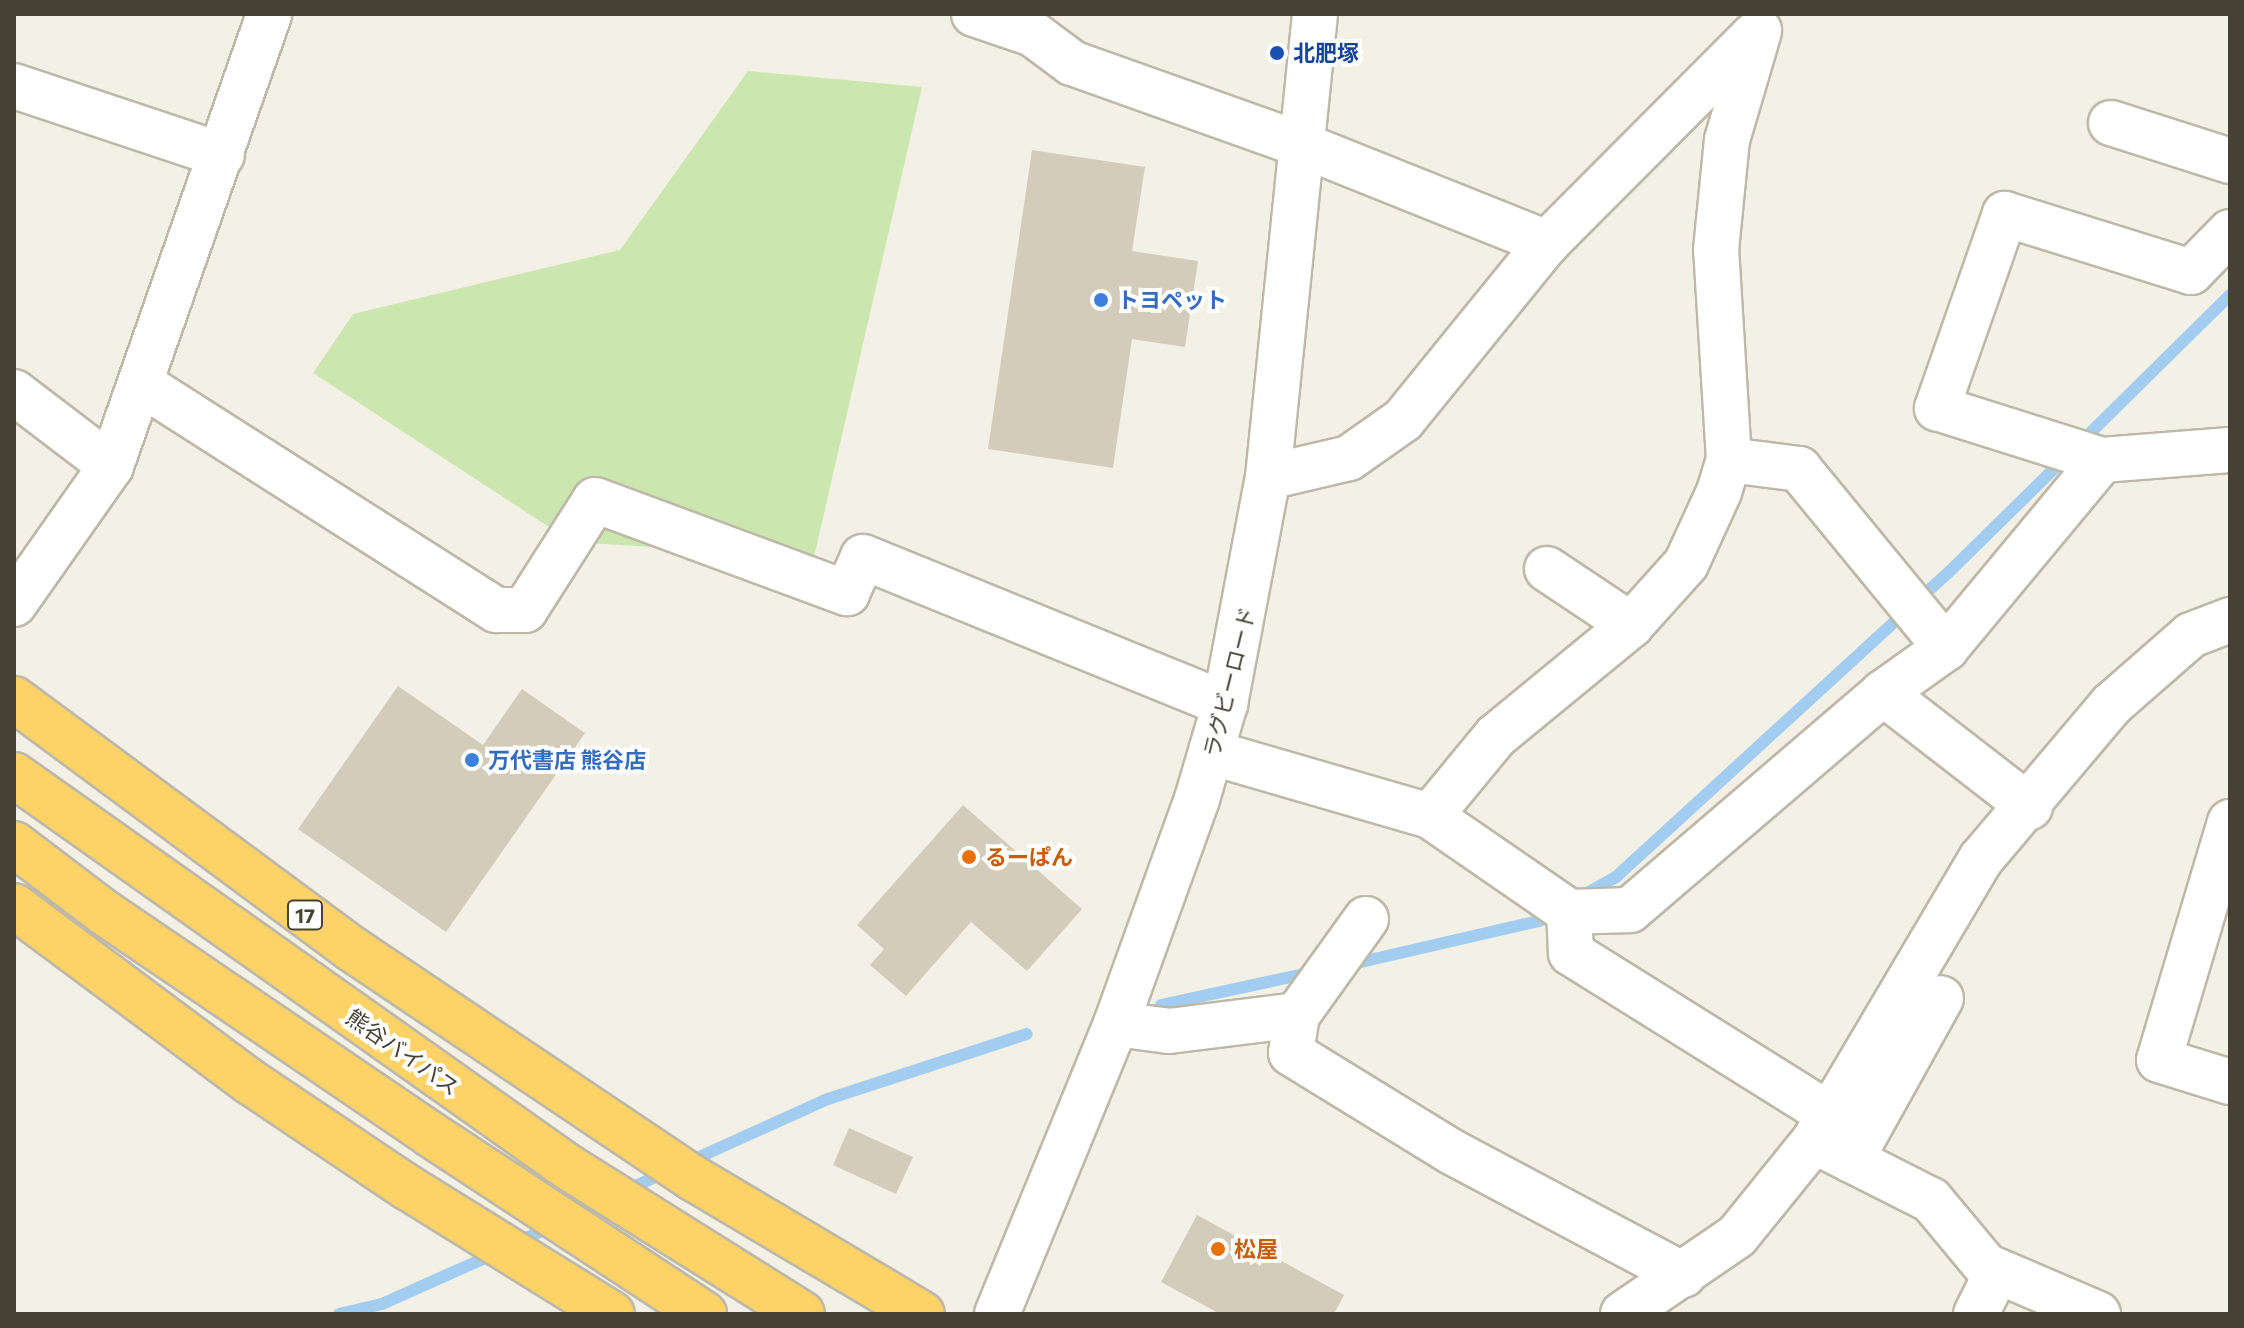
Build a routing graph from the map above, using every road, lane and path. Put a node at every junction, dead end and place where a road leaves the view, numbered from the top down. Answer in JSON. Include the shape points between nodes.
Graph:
{"nodes":[{"id":1,"x":269,"y":14,"type":"edge"},
{"id":2,"x":974,"y":14,"type":"edge"},
{"id":3,"x":1315,"y":14,"type":"edge"},
{"id":4,"x":1767,"y":22,"type":"edge"},
{"id":5,"x":1034,"y":24,"type":"edge"},
{"id":6,"x":14,"y":86,"type":"edge"},
{"id":7,"x":2111,"y":123,"type":"dead end"},
{"id":8,"x":1302,"y":145,"type":"junction"},
{"id":9,"x":222,"y":155,"type":"junction"},
{"id":10,"x":2230,"y":161,"type":"edge"},
{"id":11,"x":2230,"y":232,"type":"edge"},
{"id":12,"x":1547,"y":243,"type":"junction"},
{"id":13,"x":143,"y":385,"type":"junction"},
{"id":14,"x":14,"y":392,"type":"edge"},
{"id":15,"x":2230,"y":450,"type":"edge"},
{"id":16,"x":2101,"y":459,"type":"junction"},
{"id":17,"x":1729,"y":460,"type":"junction"},
{"id":18,"x":111,"y":466,"type":"junction"},
{"id":19,"x":1268,"y":477,"type":"junction"},
{"id":20,"x":1547,"y":569,"type":"dead end"},
{"id":21,"x":14,"y":604,"type":"edge"},
{"id":22,"x":2230,"y":620,"type":"edge"},
{"id":23,"x":1631,"y":625,"type":"junction"},
{"id":24,"x":1937,"y":637,"type":"junction"},
{"id":25,"x":1883,"y":693,"type":"junction"},
{"id":26,"x":14,"y":699,"type":"edge"},
{"id":27,"x":1225,"y":704,"type":"junction"},
{"id":28,"x":1213,"y":753,"type":"junction"},
{"id":29,"x":14,"y":775,"type":"edge"},
{"id":30,"x":2030,"y":807,"type":"junction"},
{"id":31,"x":1430,"y":816,"type":"junction"},
{"id":32,"x":2230,"y":822,"type":"edge"},
{"id":33,"x":14,"y":844,"type":"edge"},
{"id":34,"x":1558,"y":905,"type":"junction"},
{"id":35,"x":14,"y":906,"type":"edge"},
{"id":36,"x":1366,"y":919,"type":"dead end"},
{"id":37,"x":1941,"y":998,"type":"dead end"},
{"id":38,"x":1304,"y":1005,"type":"junction"},
{"id":39,"x":1116,"y":1024,"type":"junction"},
{"id":40,"x":2230,"y":1082,"type":"edge"},
{"id":41,"x":1832,"y":1139,"type":"junction"},
{"id":42,"x":1997,"y":1272,"type":"junction"},
{"id":43,"x":1683,"y":1275,"type":"junction"},
{"id":44,"x":612,"y":1314,"type":"edge"},
{"id":45,"x":704,"y":1314,"type":"edge"},
{"id":46,"x":802,"y":1314,"type":"edge"},
{"id":47,"x":922,"y":1314,"type":"edge"},
{"id":48,"x":997,"y":1314,"type":"edge"},
{"id":49,"x":1623,"y":1314,"type":"edge"},
{"id":50,"x":1976,"y":1314,"type":"edge"},
{"id":51,"x":2098,"y":1314,"type":"edge"}],
"edges":[{"from":1,"to":9,"type":"street"},
{"from":2,"to":5,"type":"street"},
{"from":3,"to":8,"type":"street","name":"ラグビーロード"},
{"from":4,"to":12,"type":"street"},
{"from":4,"to":17,"type":"street","via":[[1727,140],[1716,250]]},
{"from":5,"to":8,"type":"street","via":[[1072,63]]},
{"from":6,"to":9,"type":"street"},
{"from":7,"to":10,"type":"street"},
{"from":8,"to":12,"type":"street"},
{"from":8,"to":19,"type":"street","name":"ラグビーロード"},
{"from":9,"to":13,"type":"street"},
{"from":11,"to":16,"type":"street","via":[[2191,272],[2005,214],[1937,408]]},
{"from":12,"to":19,"type":"street","via":[[1403,420],[1349,458]]},
{"from":13,"to":18,"type":"street"},
{"from":13,"to":27,"type":"street","via":[[496,610],[525,610],[595,500],[847,593],[863,557]]},
{"from":14,"to":18,"type":"street"},
{"from":15,"to":16,"type":"street"},
{"from":16,"to":24,"type":"street"},
{"from":17,"to":23,"type":"street","via":[[1686,564]]},
{"from":17,"to":24,"type":"street","via":[[1799,469]]},
{"from":18,"to":21,"type":"street"},
{"from":19,"to":27,"type":"street","name":"ラグビーロード"},
{"from":20,"to":23,"type":"street"},
{"from":22,"to":30,"type":"street","via":[[2191,635],[2111,705]]},
{"from":23,"to":31,"type":"street","via":[[1496,736]]},
{"from":24,"to":25,"type":"street"},
{"from":25,"to":30,"type":"street"},
{"from":25,"to":34,"type":"street","via":[[1630,910]]},
{"from":26,"to":47,"type":"highway","number":"17","via":[[352,949],[604,1120]]},
{"from":27,"to":28,"type":"street","name":"ラグビーロード"},
{"from":28,"to":31,"type":"street"},
{"from":28,"to":39,"type":"street","name":"ラグビーロード"},
{"from":29,"to":46,"type":"highway","name":"熊谷バイパス","number":"17","via":[[458,1091]]},
{"from":30,"to":41,"type":"street","via":[[1981,859]]},
{"from":31,"to":34,"type":"street"},
{"from":32,"to":40,"type":"street","via":[[2159,1060]]},
{"from":33,"to":45,"type":"highway","via":[[118,922]]},
{"from":34,"to":41,"type":"street","via":[[1571,953]]},
{"from":35,"to":44,"type":"highway","via":[[249,1081]]},
{"from":36,"to":38,"type":"street"},
{"from":37,"to":41,"type":"street"},
{"from":38,"to":39,"type":"street","via":[[1169,1031]]},
{"from":38,"to":43,"type":"street","via":[[1291,1053],[1452,1152]]},
{"from":39,"to":48,"type":"street","name":"ラグビーロード"},
{"from":41,"to":42,"type":"street","via":[[1931,1200],[1986,1266]]},
{"from":41,"to":43,"type":"street","via":[[1737,1236]]},
{"from":42,"to":50,"type":"street"},
{"from":42,"to":51,"type":"street"},
{"from":43,"to":49,"type":"street"}]}
